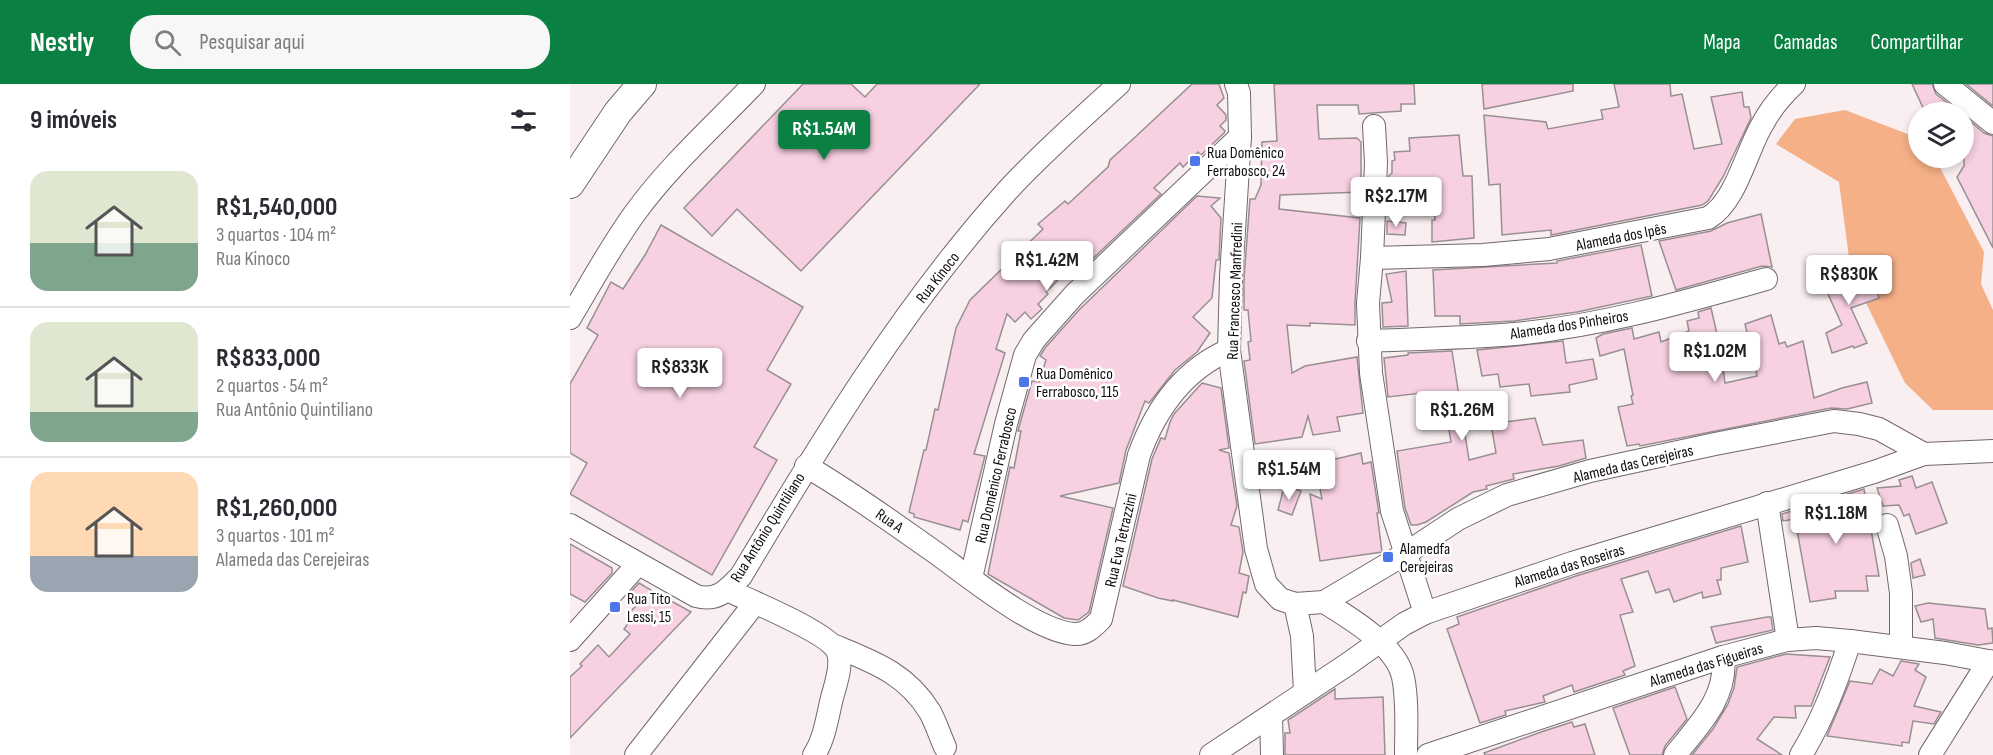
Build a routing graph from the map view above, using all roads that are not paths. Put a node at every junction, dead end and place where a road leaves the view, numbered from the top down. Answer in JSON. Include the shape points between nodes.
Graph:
{"nodes":[{"id":1,"x":642,"y":84,"type":"edge"},
{"id":2,"x":754,"y":84,"type":"edge"},
{"id":3,"x":1119,"y":84,"type":"edge"},
{"id":4,"x":1236,"y":84,"type":"edge"},
{"id":5,"x":1794,"y":84,"type":"edge"},
{"id":6,"x":1945,"y":84,"type":"edge"},
{"id":7,"x":1993,"y":123,"type":"edge"},
{"id":8,"x":1374,"y":126,"type":"dead end"},
{"id":9,"x":1240,"y":137,"type":"junction"},
{"id":10,"x":570,"y":184,"type":"edge"},
{"id":11,"x":1372,"y":258,"type":"junction"},
{"id":12,"x":1766,"y":279,"type":"dead end"},
{"id":13,"x":570,"y":318,"type":"edge"},
{"id":14,"x":1368,"y":341,"type":"junction"},
{"id":15,"x":1229,"y":350,"type":"junction"},
{"id":16,"x":1993,"y":451,"type":"edge"},
{"id":17,"x":1924,"y":454,"type":"junction"},
{"id":18,"x":806,"y":466,"type":"junction"},
{"id":19,"x":1767,"y":503,"type":"junction"},
{"id":20,"x":570,"y":525,"type":"edge"},
{"id":21,"x":1887,"y":525,"type":"dead end"},
{"id":22,"x":1405,"y":554,"type":"junction"},
{"id":23,"x":638,"y":564,"type":"junction"},
{"id":24,"x":971,"y":578,"type":"junction"},
{"id":25,"x":727,"y":590,"type":"junction"},
{"id":26,"x":1324,"y":602,"type":"junction"},
{"id":27,"x":755,"y":603,"type":"junction"},
{"id":28,"x":1295,"y":604,"type":"junction"},
{"id":29,"x":1425,"y":613,"type":"junction"},
{"id":30,"x":570,"y":640,"type":"edge"},
{"id":31,"x":1788,"y":640,"type":"junction"},
{"id":32,"x":1850,"y":641,"type":"junction"},
{"id":33,"x":1379,"y":642,"type":"junction"},
{"id":34,"x":835,"y":646,"type":"junction"},
{"id":35,"x":1901,"y":647,"type":"junction"},
{"id":36,"x":1723,"y":657,"type":"junction"},
{"id":37,"x":1991,"y":662,"type":"edge"},
{"id":38,"x":1305,"y":692,"type":"junction"},
{"id":39,"x":1271,"y":716,"type":"junction"},
{"id":40,"x":945,"y":747,"type":"dead end"},
{"id":41,"x":638,"y":754,"type":"edge"},
{"id":42,"x":814,"y":755,"type":"edge"},
{"id":43,"x":1211,"y":755,"type":"edge"},
{"id":44,"x":1272,"y":755,"type":"edge"},
{"id":45,"x":1406,"y":755,"type":"edge"},
{"id":46,"x":1428,"y":755,"type":"edge"},
{"id":47,"x":1675,"y":755,"type":"edge"},
{"id":48,"x":1801,"y":755,"type":"edge"},
{"id":49,"x":1930,"y":755,"type":"edge"}],
"edges":[{"from":1,"to":10,"type":"main road","via":[[618,112]]},
{"from":2,"to":13,"type":"street","via":[[636,212]]},
{"from":3,"to":18,"type":"street","name":"Rua Kinoco","via":[[1040,157],[976,227],[893,334]]},
{"from":4,"to":9,"type":"street"},
{"from":5,"to":11,"type":"street","name":"Alameda dos Ipês","via":[[1762,125],[1735,183],[1716,213],[1708,218],[1549,249]]},
{"from":6,"to":7,"type":"street"},
{"from":8,"to":11,"type":"street"},
{"from":9,"to":15,"type":"street","name":"Rua Francesco Manfredini"},
{"from":9,"to":24,"type":"street","name":"Rua Domênico Ferrabosco","via":[[1075,294],[1034,340],[1006,424]]},
{"from":11,"to":14,"type":"street"},
{"from":12,"to":14,"type":"street","name":"Alameda dos Pinheiros","via":[[1663,308],[1564,327]]},
{"from":14,"to":22,"type":"street","via":[[1392,511]]},
{"from":15,"to":24,"type":"street","name":"Rua Eva Tetrazzini","via":[[1204,363],[1178,385],[1148,432],[1139,455],[1105,606],[1093,627],[1075,634],[1056,629],[999,599]]},
{"from":15,"to":28,"type":"street","name":"Rua Francesco Manfredini","via":[[1261,572],[1272,592]]},
{"from":16,"to":17,"type":"street"},
{"from":17,"to":19,"type":"street","name":"Alameda das Roseiras"},
{"from":17,"to":22,"type":"street","name":"Alameda das Cerejeiras","via":[[1879,429],[1834,421],[1590,471],[1507,495],[1458,519]]},
{"from":18,"to":24,"type":"street","name":"Rua A","via":[[851,492]]},
{"from":18,"to":25,"type":"street","name":"Rua Antônio Quintiliano","via":[[741,576]]},
{"from":19,"to":29,"type":"street","name":"Alameda das Roseiras"},
{"from":19,"to":31,"type":"street"},
{"from":20,"to":23,"type":"street","name":"Rua Antônio Quintiliano"},
{"from":21,"to":35,"type":"street","via":[[1901,593]]},
{"from":22,"to":26,"type":"street","name":"Alameda das Cerejeiras"},
{"from":22,"to":29,"type":"street"},
{"from":23,"to":25,"type":"street","name":"Rua Antônio Quintiliano","via":[[696,596],[717,597]]},
{"from":23,"to":30,"type":"street"},
{"from":25,"to":27,"type":"street"},
{"from":26,"to":28,"type":"street","name":"Alameda das Cerejeiras"},
{"from":26,"to":33,"type":"street"},
{"from":27,"to":34,"type":"street","via":[[816,632]]},
{"from":27,"to":41,"type":"street"},
{"from":28,"to":38,"type":"street","via":[[1302,636]]},
{"from":29,"to":33,"type":"street","name":"Alameda das Roseiras"},
{"from":31,"to":32,"type":"street","name":"Alameda das Figueiras"},
{"from":31,"to":36,"type":"street","name":"Alameda das Figueiras"},
{"from":32,"to":35,"type":"street","name":"Alameda das Figueiras"},
{"from":32,"to":48,"type":"street","via":[[1815,732]]},
{"from":33,"to":38,"type":"street","name":"Alameda das Roseiras"},
{"from":33,"to":45,"type":"street","via":[[1390,651],[1403,676]]},
{"from":34,"to":40,"type":"street","via":[[894,672],[914,690],[931,713]]},
{"from":34,"to":42,"type":"street","via":[[839,669]]},
{"from":35,"to":37,"type":"street","name":"Alameda das Figueiras"},
{"from":36,"to":46,"type":"street","name":"Alameda das Figueiras"},
{"from":36,"to":47,"type":"street","via":[[1720,690],[1708,714]]},
{"from":37,"to":49,"type":"street"},
{"from":38,"to":39,"type":"street","name":"Alameda das Roseiras"},
{"from":39,"to":43,"type":"street"},
{"from":39,"to":44,"type":"street"}]}
